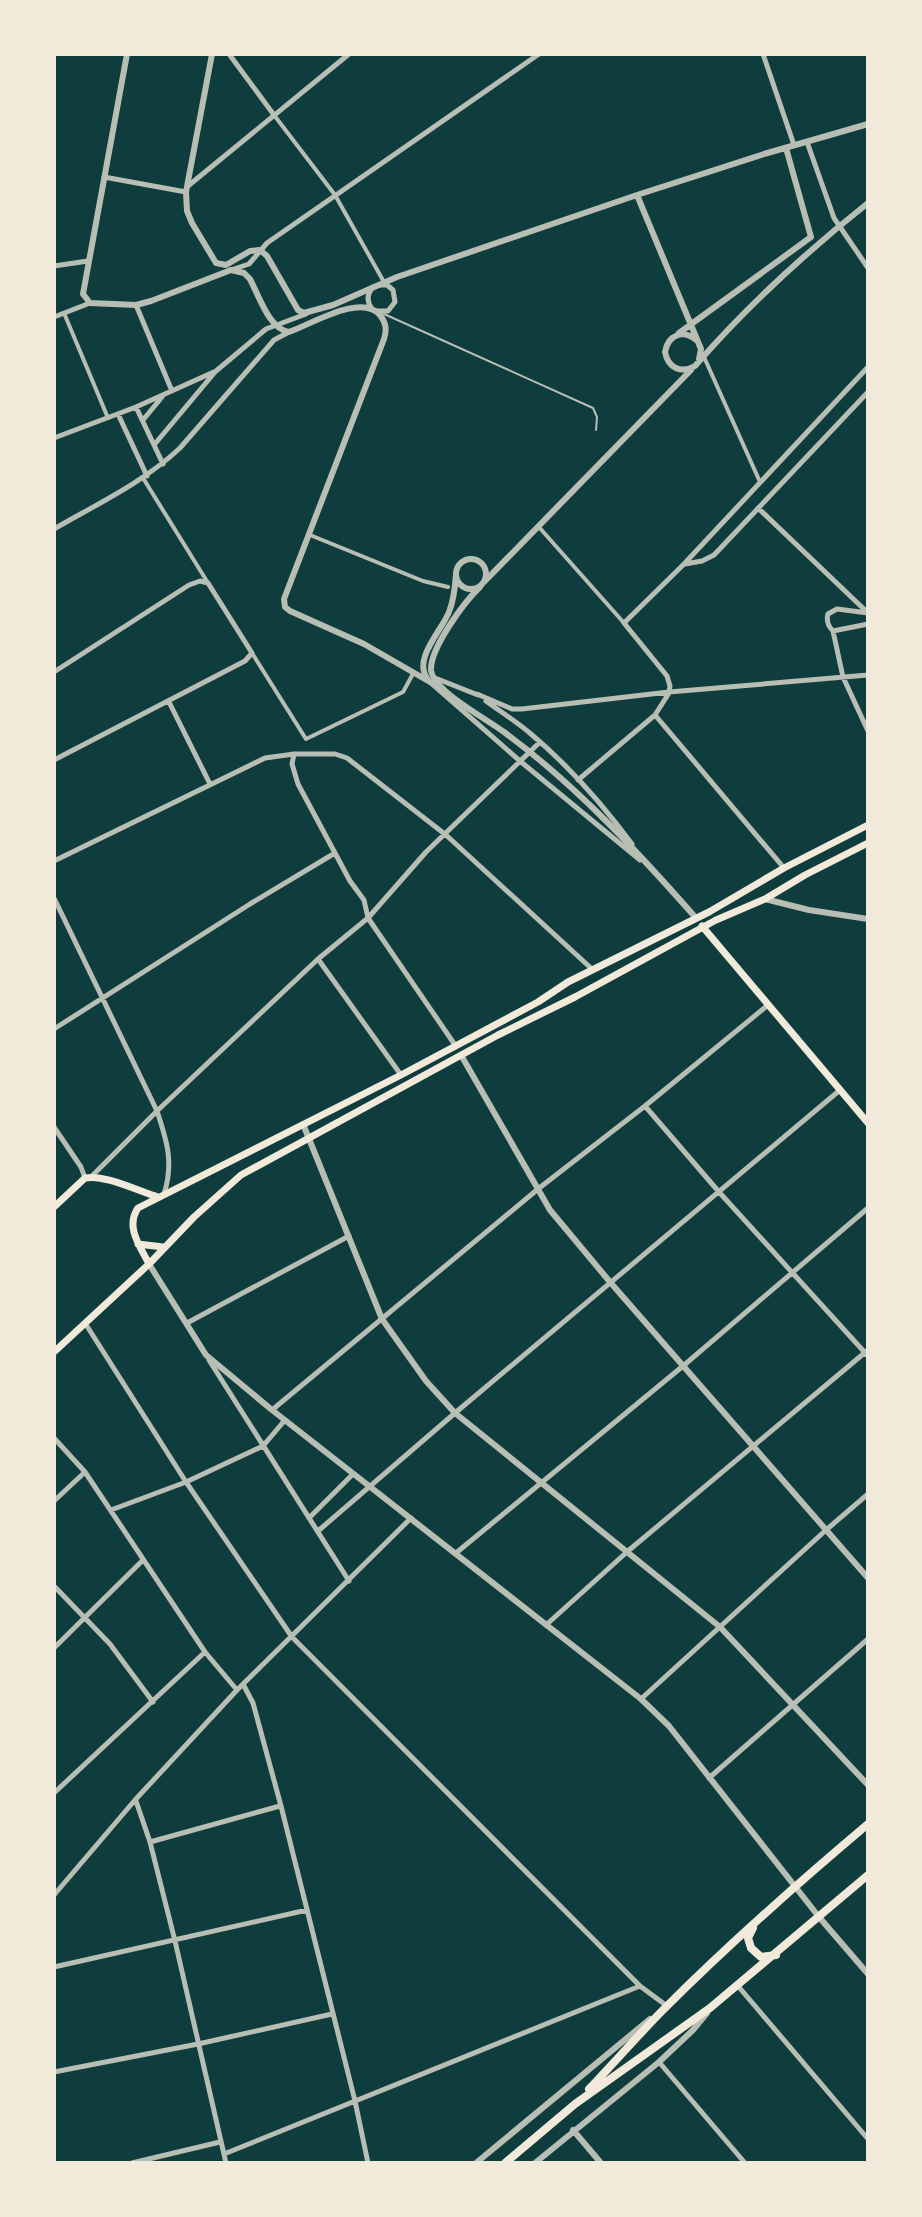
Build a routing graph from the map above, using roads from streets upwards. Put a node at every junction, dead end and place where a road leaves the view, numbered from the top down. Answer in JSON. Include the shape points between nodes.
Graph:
{"nodes":[{"id":1,"x":127,"y":54,"type":"edge"},
{"id":2,"x":212,"y":54,"type":"edge"},
{"id":3,"x":229,"y":54,"type":"edge"},
{"id":4,"x":349,"y":54,"type":"edge"},
{"id":5,"x":539,"y":54,"type":"edge"},
{"id":6,"x":763,"y":54,"type":"edge"},
{"id":7,"x":274,"y":115,"type":"junction"},
{"id":8,"x":868,"y":124,"type":"edge"},
{"id":9,"x":807,"y":142,"type":"junction"},
{"id":10,"x":790,"y":147,"type":"junction"},
{"id":11,"x":104,"y":177,"type":"junction"},
{"id":12,"x":186,"y":190,"type":"junction"},
{"id":13,"x":335,"y":195,"type":"junction"},
{"id":14,"x":637,"y":195,"type":"junction"},
{"id":15,"x":868,"y":203,"type":"edge"},
{"id":16,"x":839,"y":226,"type":"junction"},
{"id":17,"x":812,"y":234,"type":"junction"},
{"id":18,"x":821,"y":240,"type":"junction"},
{"id":19,"x":260,"y":250,"type":"junction"},
{"id":20,"x":211,"y":257,"type":"junction"},
{"id":21,"x":88,"y":261,"type":"junction"},
{"id":22,"x":54,"y":266,"type":"edge"},
{"id":23,"x":868,"y":268,"type":"edge"},
{"id":24,"x":231,"y":270,"type":"junction"},
{"id":25,"x":207,"y":279,"type":"junction"},
{"id":26,"x":379,"y":284,"type":"junction"},
{"id":27,"x":90,"y":303,"type":"junction"},
{"id":28,"x":136,"y":305,"type":"junction"},
{"id":29,"x":376,"y":312,"type":"junction"},
{"id":30,"x":64,"y":313,"type":"junction"},
{"id":31,"x":307,"y":313,"type":"junction"},
{"id":32,"x":54,"y":317,"type":"edge"},
{"id":33,"x":275,"y":325,"type":"junction"},
{"id":34,"x":690,"y":325,"type":"junction"},
{"id":35,"x":289,"y":332,"type":"junction"},
{"id":36,"x":675,"y":335,"type":"junction"},
{"id":37,"x":696,"y":340,"type":"junction"},
{"id":38,"x":703,"y":355,"type":"junction"},
{"id":39,"x":694,"y":365,"type":"junction"},
{"id":40,"x":868,"y":367,"type":"edge"},
{"id":41,"x":216,"y":371,"type":"junction"},
{"id":42,"x":169,"y":392,"type":"junction"},
{"id":43,"x":868,"y":392,"type":"edge"},
{"id":44,"x":136,"y":407,"type":"junction"},
{"id":45,"x":118,"y":414,"type":"junction"},
{"id":46,"x":108,"y":418,"type":"junction"},
{"id":47,"x":142,"y":421,"type":"junction"},
{"id":48,"x":54,"y":438,"type":"edge"},
{"id":49,"x":154,"y":445,"type":"junction"},
{"id":50,"x":163,"y":464,"type":"junction"},
{"id":51,"x":145,"y":477,"type":"junction"},
{"id":52,"x":760,"y":482,"type":"junction"},
{"id":53,"x":758,"y":508,"type":"junction"},
{"id":54,"x":538,"y":526,"type":"junction"},
{"id":55,"x":54,"y":529,"type":"edge"},
{"id":56,"x":310,"y":535,"type":"junction"},
{"id":57,"x":684,"y":564,"type":"junction"},
{"id":58,"x":456,"y":575,"type":"junction"},
{"id":59,"x":208,"y":583,"type":"junction"},
{"id":60,"x":482,"y":585,"type":"junction"},
{"id":61,"x":448,"y":587,"type":"dead end"},
{"id":62,"x":868,"y":613,"type":"edge"},
{"id":63,"x":624,"y":623,"type":"junction"},
{"id":64,"x":868,"y":624,"type":"edge"},
{"id":65,"x":833,"y":631,"type":"junction"},
{"id":66,"x":252,"y":653,"type":"junction"},
{"id":67,"x":54,"y":672,"type":"edge"},
{"id":68,"x":414,"y":672,"type":"junction"},
{"id":69,"x":868,"y":675,"type":"edge"},
{"id":70,"x":843,"y":677,"type":"junction"},
{"id":71,"x":432,"y":680,"type":"junction"},
{"id":72,"x":669,"y":692,"type":"junction"},
{"id":73,"x":477,"y":694,"type":"junction"},
{"id":74,"x":169,"y":702,"type":"junction"},
{"id":75,"x":655,"y":715,"type":"junction"},
{"id":76,"x":868,"y":731,"type":"edge"},
{"id":77,"x":540,"y":742,"type":"junction"},
{"id":78,"x":294,"y":754,"type":"junction"},
{"id":79,"x":54,"y":760,"type":"edge"},
{"id":80,"x":520,"y":761,"type":"junction"},
{"id":81,"x":578,"y":780,"type":"junction"},
{"id":82,"x":210,"y":784,"type":"junction"},
{"id":83,"x":868,"y":825,"type":"edge"},
{"id":84,"x":446,"y":835,"type":"junction"},
{"id":85,"x":868,"y":843,"type":"edge"},
{"id":86,"x":335,"y":853,"type":"junction"},
{"id":87,"x":643,"y":858,"type":"junction"},
{"id":88,"x":54,"y":861,"type":"edge"},
{"id":89,"x":784,"y":868,"type":"junction"},
{"id":90,"x":655,"y":871,"type":"junction"},
{"id":91,"x":793,"y":882,"type":"junction"},
{"id":92,"x":54,"y":898,"type":"edge"},
{"id":93,"x":765,"y":899,"type":"junction"},
{"id":94,"x":368,"y":918,"type":"junction"},
{"id":95,"x":696,"y":918,"type":"junction"},
{"id":96,"x":868,"y":919,"type":"edge"},
{"id":97,"x":703,"y":927,"type":"junction"},
{"id":98,"x":318,"y":959,"type":"junction"},
{"id":99,"x":593,"y":970,"type":"junction"},
{"id":100,"x":568,"y":982,"type":"junction"},
{"id":101,"x":602,"y":982,"type":"junction"},
{"id":102,"x":575,"y":997,"type":"junction"},
{"id":103,"x":103,"y":998,"type":"junction"},
{"id":104,"x":768,"y":1005,"type":"junction"},
{"id":105,"x":54,"y":1029,"type":"edge"},
{"id":106,"x":455,"y":1045,"type":"junction"},
{"id":107,"x":461,"y":1055,"type":"junction"},
{"id":108,"x":401,"y":1075,"type":"junction"},
{"id":109,"x":840,"y":1090,"type":"junction"},
{"id":110,"x":645,"y":1106,"type":"junction"},
{"id":111,"x":157,"y":1111,"type":"junction"},
{"id":112,"x":868,"y":1123,"type":"edge"},
{"id":113,"x":303,"y":1124,"type":"junction"},
{"id":114,"x":54,"y":1127,"type":"edge"},
{"id":115,"x":309,"y":1138,"type":"junction"},
{"id":116,"x":89,"y":1177,"type":"junction"},
{"id":117,"x":538,"y":1189,"type":"junction"},
{"id":118,"x":719,"y":1192,"type":"junction"},
{"id":119,"x":161,"y":1196,"type":"junction"},
{"id":120,"x":54,"y":1207,"type":"edge"},
{"id":121,"x":868,"y":1208,"type":"edge"},
{"id":122,"x":349,"y":1236,"type":"junction"},
{"id":123,"x":138,"y":1244,"type":"junction"},
{"id":124,"x":163,"y":1247,"type":"junction"},
{"id":125,"x":149,"y":1264,"type":"junction"},
{"id":126,"x":793,"y":1272,"type":"junction"},
{"id":127,"x":610,"y":1282,"type":"junction"},
{"id":128,"x":382,"y":1319,"type":"junction"},
{"id":129,"x":85,"y":1323,"type":"junction"},
{"id":130,"x":187,"y":1323,"type":"junction"},
{"id":131,"x":54,"y":1352,"type":"edge"},
{"id":132,"x":867,"y":1353,"type":"edge"},
{"id":133,"x":206,"y":1355,"type":"junction"},
{"id":134,"x":683,"y":1366,"type":"junction"},
{"id":135,"x":272,"y":1410,"type":"junction"},
{"id":136,"x":455,"y":1413,"type":"junction"},
{"id":137,"x":285,"y":1420,"type":"junction"},
{"id":138,"x":54,"y":1438,"type":"edge"},
{"id":139,"x":263,"y":1446,"type":"junction"},
{"id":140,"x":753,"y":1447,"type":"junction"},
{"id":141,"x":85,"y":1472,"type":"junction"},
{"id":142,"x":354,"y":1473,"type":"junction"},
{"id":143,"x":186,"y":1482,"type":"junction"},
{"id":144,"x":541,"y":1482,"type":"junction"},
{"id":145,"x":371,"y":1486,"type":"junction"},
{"id":146,"x":868,"y":1494,"type":"edge"},
{"id":147,"x":54,"y":1501,"type":"edge"},
{"id":148,"x":111,"y":1510,"type":"junction"},
{"id":149,"x":309,"y":1518,"type":"junction"},
{"id":150,"x":411,"y":1518,"type":"junction"},
{"id":151,"x":826,"y":1530,"type":"junction"},
{"id":152,"x":318,"y":1531,"type":"junction"},
{"id":153,"x":628,"y":1551,"type":"junction"},
{"id":154,"x":456,"y":1553,"type":"junction"},
{"id":155,"x":143,"y":1560,"type":"junction"},
{"id":156,"x":868,"y":1578,"type":"edge"},
{"id":157,"x":349,"y":1581,"type":"junction"},
{"id":158,"x":54,"y":1586,"type":"edge"},
{"id":159,"x":85,"y":1618,"type":"junction"},
{"id":160,"x":546,"y":1625,"type":"junction"},
{"id":161,"x":720,"y":1627,"type":"junction"},
{"id":162,"x":292,"y":1637,"type":"junction"},
{"id":163,"x":868,"y":1639,"type":"edge"},
{"id":164,"x":54,"y":1648,"type":"edge"},
{"id":165,"x":205,"y":1652,"type":"junction"},
{"id":166,"x":243,"y":1684,"type":"junction"},
{"id":167,"x":237,"y":1690,"type":"junction"},
{"id":168,"x":641,"y":1699,"type":"junction"},
{"id":169,"x":153,"y":1702,"type":"junction"},
{"id":170,"x":794,"y":1705,"type":"junction"},
{"id":171,"x":709,"y":1778,"type":"junction"},
{"id":172,"x":868,"y":1785,"type":"edge"},
{"id":173,"x":54,"y":1793,"type":"edge"},
{"id":174,"x":135,"y":1800,"type":"junction"},
{"id":175,"x":281,"y":1806,"type":"junction"},
{"id":176,"x":868,"y":1824,"type":"edge"},
{"id":177,"x":150,"y":1842,"type":"junction"},
{"id":178,"x":868,"y":1875,"type":"edge"},
{"id":179,"x":796,"y":1885,"type":"junction"},
{"id":180,"x":54,"y":1895,"type":"edge"},
{"id":181,"x":307,"y":1910,"type":"junction"},
{"id":182,"x":819,"y":1917,"type":"junction"},
{"id":183,"x":755,"y":1923,"type":"junction"},
{"id":184,"x":175,"y":1941,"type":"junction"},
{"id":185,"x":776,"y":1955,"type":"junction"},
{"id":186,"x":54,"y":1967,"type":"edge"},
{"id":187,"x":868,"y":1974,"type":"edge"},
{"id":188,"x":640,"y":1986,"type":"junction"},
{"id":189,"x":738,"y":1986,"type":"junction"},
{"id":190,"x":665,"y":2008,"type":"junction"},
{"id":191,"x":710,"y":2008,"type":"junction"},
{"id":192,"x":332,"y":2014,"type":"junction"},
{"id":193,"x":198,"y":2044,"type":"junction"},
{"id":194,"x":659,"y":2062,"type":"junction"},
{"id":195,"x":54,"y":2072,"type":"edge"},
{"id":196,"x":355,"y":2101,"type":"junction"},
{"id":197,"x":575,"y":2104,"type":"junction"},
{"id":198,"x":573,"y":2130,"type":"junction"},
{"id":199,"x":868,"y":2139,"type":"edge"},
{"id":200,"x":221,"y":2141,"type":"junction"},
{"id":201,"x":224,"y":2154,"type":"junction"},
{"id":202,"x":132,"y":2163,"type":"edge"},
{"id":203,"x":226,"y":2163,"type":"edge"},
{"id":204,"x":368,"y":2163,"type":"edge"},
{"id":205,"x":476,"y":2163,"type":"edge"},
{"id":206,"x":505,"y":2163,"type":"edge"},
{"id":207,"x":535,"y":2163,"type":"edge"},
{"id":208,"x":601,"y":2163,"type":"edge"},
{"id":209,"x":745,"y":2163,"type":"edge"}],
"edges":[{"from":1,"to":11,"type":"street"},
{"from":2,"to":12,"type":"street"},
{"from":3,"to":7,"type":"street"},
{"from":4,"to":7,"type":"street"},
{"from":5,"to":13,"type":"street"},
{"from":6,"to":10,"type":"street"},
{"from":7,"to":12,"type":"street"},
{"from":7,"to":13,"type":"street"},
{"from":8,"to":9,"type":"street"},
{"from":9,"to":10,"type":"street"},
{"from":9,"to":16,"type":"street"},
{"from":10,"to":14,"type":"street"},
{"from":10,"to":17,"type":"street"},
{"from":11,"to":12,"type":"street"},
{"from":11,"to":21,"type":"street"},
{"from":12,"to":20,"type":"street","via":[[187,211]]},
{"from":13,"to":19,"type":"street"},
{"from":13,"to":26,"type":"street"},
{"from":14,"to":26,"type":"street"},
{"from":14,"to":34,"type":"street"},
{"from":15,"to":16,"type":"street"},
{"from":16,"to":18,"type":"street"},
{"from":16,"to":23,"type":"street"},
{"from":17,"to":18,"type":"street"},
{"from":17,"to":34,"type":"street"},
{"from":18,"to":38,"type":"street"},
{"from":19,"to":20,"type":"street","via":[[226,265]]},
{"from":19,"to":24,"type":"street","via":[[249,264]]},
{"from":19,"to":31,"type":"street","via":[[298,310]]},
{"from":20,"to":25,"type":"street","via":[[214,272]]},
{"from":21,"to":22,"type":"street"},
{"from":21,"to":27,"type":"street","via":[[83,294]]},
{"from":24,"to":25,"type":"street"},
{"from":24,"to":33,"type":"street","via":[[250,279]]},
{"from":25,"to":28,"type":"street"},
{"from":26,"to":29,"type":"street","via":[[368,296]]},
{"from":26,"to":29,"type":"street","via":[[390,287],[396,300],[388,311]]},
{"from":26,"to":31,"type":"street"},
{"from":27,"to":28,"type":"street"},
{"from":27,"to":30,"type":"street"},
{"from":28,"to":42,"type":"street"},
{"from":29,"to":35,"type":"street","via":[[363,306],[349,308]]},
{"from":29,"to":56,"type":"street","via":[[387,329]]},
{"from":30,"to":32,"type":"street"},
{"from":30,"to":46,"type":"street"},
{"from":31,"to":33,"type":"street"},
{"from":33,"to":35,"type":"street"},
{"from":33,"to":41,"type":"street"},
{"from":34,"to":36,"type":"street"},
{"from":34,"to":37,"type":"street"},
{"from":35,"to":50,"type":"street","via":[[274,340]]},
{"from":36,"to":37,"type":"street"},
{"from":36,"to":39,"type":"street","via":[[666,346],[669,363],[679,369]]},
{"from":37,"to":39,"type":"street","via":[[701,349]]},
{"from":38,"to":39,"type":"street"},
{"from":38,"to":52,"type":"street"},
{"from":39,"to":54,"type":"street"},
{"from":40,"to":52,"type":"street"},
{"from":41,"to":42,"type":"street"},
{"from":41,"to":49,"type":"street"},
{"from":42,"to":44,"type":"street"},
{"from":42,"to":47,"type":"street"},
{"from":43,"to":53,"type":"street"},
{"from":44,"to":45,"type":"street"},
{"from":44,"to":47,"type":"street"},
{"from":45,"to":46,"type":"street"},
{"from":45,"to":51,"type":"street"},
{"from":46,"to":48,"type":"street"},
{"from":47,"to":49,"type":"street"},
{"from":49,"to":50,"type":"street"},
{"from":50,"to":51,"type":"street"},
{"from":51,"to":55,"type":"street"},
{"from":51,"to":59,"type":"street"},
{"from":52,"to":57,"type":"street"},
{"from":53,"to":57,"type":"street","via":[[709,558]]},
{"from":53,"to":62,"type":"street"},
{"from":54,"to":60,"type":"street"},
{"from":54,"to":63,"type":"street"},
{"from":56,"to":61,"type":"street"},
{"from":56,"to":68,"type":"street","via":[[284,599],[287,609]]},
{"from":57,"to":63,"type":"street"},
{"from":58,"to":60,"type":"street","via":[[464,588]]},
{"from":58,"to":60,"type":"street","via":[[461,562],[474,559],[485,567]]},
{"from":58,"to":71,"type":"street","via":[[449,613],[424,659],[425,676]]},
{"from":59,"to":66,"type":"street"},
{"from":59,"to":67,"type":"street","via":[[189,585]]},
{"from":60,"to":71,"type":"street","via":[[441,641]]},
{"from":62,"to":65,"type":"street","via":[[832,611],[826,620]]},
{"from":63,"to":72,"type":"street","via":[[667,676]]},
{"from":64,"to":65,"type":"street"},
{"from":65,"to":70,"type":"street"},
{"from":66,"to":68,"type":"street","via":[[306,739],[403,692]]},
{"from":66,"to":74,"type":"street"},
{"from":68,"to":71,"type":"street"},
{"from":69,"to":70,"type":"street"},
{"from":70,"to":72,"type":"street"},
{"from":70,"to":76,"type":"street"},
{"from":71,"to":73,"type":"street"},
{"from":71,"to":80,"type":"street"},
{"from":71,"to":87,"type":"street","via":[[520,743]]},
{"from":72,"to":73,"type":"street","via":[[522,709]]},
{"from":72,"to":75,"type":"street"},
{"from":73,"to":77,"type":"street"},
{"from":74,"to":79,"type":"street"},
{"from":74,"to":82,"type":"street"},
{"from":75,"to":81,"type":"street"},
{"from":75,"to":89,"type":"street"},
{"from":77,"to":80,"type":"street"},
{"from":77,"to":81,"type":"street"},
{"from":78,"to":82,"type":"street","via":[[265,758]]},
{"from":78,"to":84,"type":"street","via":[[347,758]]},
{"from":78,"to":86,"type":"street","via":[[298,784]]},
{"from":80,"to":84,"type":"street"},
{"from":80,"to":90,"type":"street"},
{"from":81,"to":87,"type":"street"},
{"from":82,"to":88,"type":"street"},
{"from":83,"to":89,"type":"main road"},
{"from":84,"to":94,"type":"street"},
{"from":84,"to":99,"type":"street"},
{"from":85,"to":91,"type":"main road"},
{"from":86,"to":94,"type":"street","via":[[364,900]]},
{"from":86,"to":103,"type":"street"},
{"from":87,"to":90,"type":"street"},
{"from":89,"to":91,"type":"main road"},
{"from":89,"to":95,"type":"main road"},
{"from":90,"to":95,"type":"street"},
{"from":91,"to":93,"type":"main road"},
{"from":92,"to":103,"type":"street"},
{"from":93,"to":96,"type":"street"},
{"from":93,"to":97,"type":"main road"},
{"from":94,"to":98,"type":"street"},
{"from":94,"to":106,"type":"street"},
{"from":95,"to":97,"type":"main road"},
{"from":95,"to":99,"type":"main road"},
{"from":97,"to":101,"type":"main road"},
{"from":97,"to":104,"type":"main road"},
{"from":98,"to":108,"type":"street"},
{"from":98,"to":111,"type":"street"},
{"from":99,"to":100,"type":"main road"},
{"from":99,"to":101,"type":"main road"},
{"from":100,"to":102,"type":"main road","via":[[568,992]]},
{"from":100,"to":106,"type":"main road"},
{"from":101,"to":102,"type":"main road"},
{"from":102,"to":107,"type":"main road"},
{"from":103,"to":105,"type":"street"},
{"from":103,"to":111,"type":"street"},
{"from":104,"to":109,"type":"main road"},
{"from":104,"to":110,"type":"street"},
{"from":106,"to":108,"type":"main road"},
{"from":107,"to":115,"type":"main road"},
{"from":107,"to":117,"type":"street"},
{"from":108,"to":113,"type":"main road"},
{"from":109,"to":112,"type":"main road"},
{"from":109,"to":118,"type":"street"},
{"from":110,"to":117,"type":"street"},
{"from":110,"to":118,"type":"street"},
{"from":111,"to":116,"type":"street"},
{"from":111,"to":119,"type":"street","via":[[169,1157],[169,1177]]},
{"from":113,"to":115,"type":"street"},
{"from":113,"to":119,"type":"main road"},
{"from":114,"to":116,"type":"street"},
{"from":115,"to":122,"type":"street"},
{"from":115,"to":124,"type":"main road","via":[[241,1175]]},
{"from":116,"to":119,"type":"main road"},
{"from":116,"to":120,"type":"main road"},
{"from":117,"to":127,"type":"street"},
{"from":117,"to":128,"type":"street"},
{"from":118,"to":126,"type":"street"},
{"from":118,"to":127,"type":"street"},
{"from":119,"to":123,"type":"main road","via":[[134,1213]]},
{"from":121,"to":126,"type":"street"},
{"from":122,"to":128,"type":"street"},
{"from":122,"to":130,"type":"street"},
{"from":123,"to":124,"type":"main road"},
{"from":123,"to":125,"type":"main road"},
{"from":124,"to":125,"type":"main road"},
{"from":125,"to":129,"type":"main road"},
{"from":125,"to":130,"type":"street"},
{"from":126,"to":132,"type":"street"},
{"from":126,"to":134,"type":"street"},
{"from":127,"to":134,"type":"street"},
{"from":127,"to":136,"type":"street"},
{"from":128,"to":135,"type":"street"},
{"from":128,"to":136,"type":"street"},
{"from":129,"to":131,"type":"main road"},
{"from":129,"to":143,"type":"street"},
{"from":130,"to":133,"type":"street"},
{"from":132,"to":140,"type":"street"},
{"from":133,"to":135,"type":"street"},
{"from":133,"to":139,"type":"street"},
{"from":134,"to":140,"type":"street"},
{"from":134,"to":144,"type":"street"},
{"from":135,"to":137,"type":"street"},
{"from":136,"to":144,"type":"street"},
{"from":136,"to":145,"type":"street"},
{"from":137,"to":139,"type":"street"},
{"from":137,"to":142,"type":"street"},
{"from":138,"to":141,"type":"street"},
{"from":139,"to":143,"type":"street"},
{"from":139,"to":149,"type":"street"},
{"from":140,"to":151,"type":"street"},
{"from":140,"to":153,"type":"street"},
{"from":141,"to":147,"type":"street"},
{"from":141,"to":148,"type":"street"},
{"from":142,"to":145,"type":"street"},
{"from":142,"to":149,"type":"street"},
{"from":143,"to":148,"type":"street"},
{"from":143,"to":162,"type":"street"},
{"from":144,"to":153,"type":"street"},
{"from":144,"to":154,"type":"street"},
{"from":145,"to":150,"type":"street"},
{"from":145,"to":152,"type":"street"},
{"from":146,"to":151,"type":"street"},
{"from":148,"to":155,"type":"street"},
{"from":149,"to":152,"type":"street"},
{"from":150,"to":154,"type":"street"},
{"from":150,"to":157,"type":"street"},
{"from":151,"to":156,"type":"street"},
{"from":151,"to":161,"type":"street"},
{"from":152,"to":157,"type":"street"},
{"from":153,"to":160,"type":"street"},
{"from":153,"to":161,"type":"street"},
{"from":154,"to":160,"type":"street"},
{"from":155,"to":159,"type":"street"},
{"from":155,"to":165,"type":"street"},
{"from":157,"to":162,"type":"street"},
{"from":158,"to":159,"type":"street"},
{"from":159,"to":164,"type":"street"},
{"from":159,"to":169,"type":"street"},
{"from":160,"to":168,"type":"street"},
{"from":161,"to":168,"type":"street"},
{"from":161,"to":170,"type":"street"},
{"from":162,"to":166,"type":"street"},
{"from":162,"to":188,"type":"street"},
{"from":163,"to":170,"type":"street"},
{"from":165,"to":167,"type":"street"},
{"from":165,"to":169,"type":"street"},
{"from":166,"to":167,"type":"street"},
{"from":166,"to":175,"type":"street"},
{"from":167,"to":174,"type":"street"},
{"from":168,"to":171,"type":"street"},
{"from":169,"to":173,"type":"street"},
{"from":170,"to":171,"type":"street"},
{"from":170,"to":172,"type":"street"},
{"from":171,"to":179,"type":"street"},
{"from":174,"to":177,"type":"street"},
{"from":174,"to":180,"type":"street"},
{"from":175,"to":177,"type":"street"},
{"from":175,"to":181,"type":"street"},
{"from":176,"to":179,"type":"highway"},
{"from":177,"to":184,"type":"street"},
{"from":178,"to":182,"type":"highway"},
{"from":179,"to":182,"type":"street"},
{"from":179,"to":183,"type":"highway"},
{"from":181,"to":184,"type":"street"},
{"from":181,"to":192,"type":"street"},
{"from":182,"to":185,"type":"highway"},
{"from":182,"to":187,"type":"street"},
{"from":183,"to":185,"type":"highway","via":[[748,1944],[761,1957]]},
{"from":183,"to":190,"type":"highway"},
{"from":184,"to":186,"type":"street"},
{"from":184,"to":193,"type":"street"},
{"from":185,"to":189,"type":"highway"},
{"from":188,"to":190,"type":"street"},
{"from":188,"to":196,"type":"street"},
{"from":189,"to":191,"type":"highway"},
{"from":189,"to":199,"type":"street"},
{"from":190,"to":197,"type":"highway"},
{"from":190,"to":205,"type":"street"},
{"from":191,"to":194,"type":"street"},
{"from":191,"to":197,"type":"highway"},
{"from":192,"to":193,"type":"street"},
{"from":192,"to":196,"type":"street"},
{"from":193,"to":195,"type":"street"},
{"from":193,"to":200,"type":"street"},
{"from":194,"to":198,"type":"street"},
{"from":194,"to":209,"type":"street"},
{"from":196,"to":201,"type":"street"},
{"from":196,"to":204,"type":"street"},
{"from":197,"to":206,"type":"highway"},
{"from":198,"to":207,"type":"street"},
{"from":198,"to":208,"type":"street"},
{"from":200,"to":201,"type":"street"},
{"from":200,"to":202,"type":"street"},
{"from":201,"to":203,"type":"street"}]}
